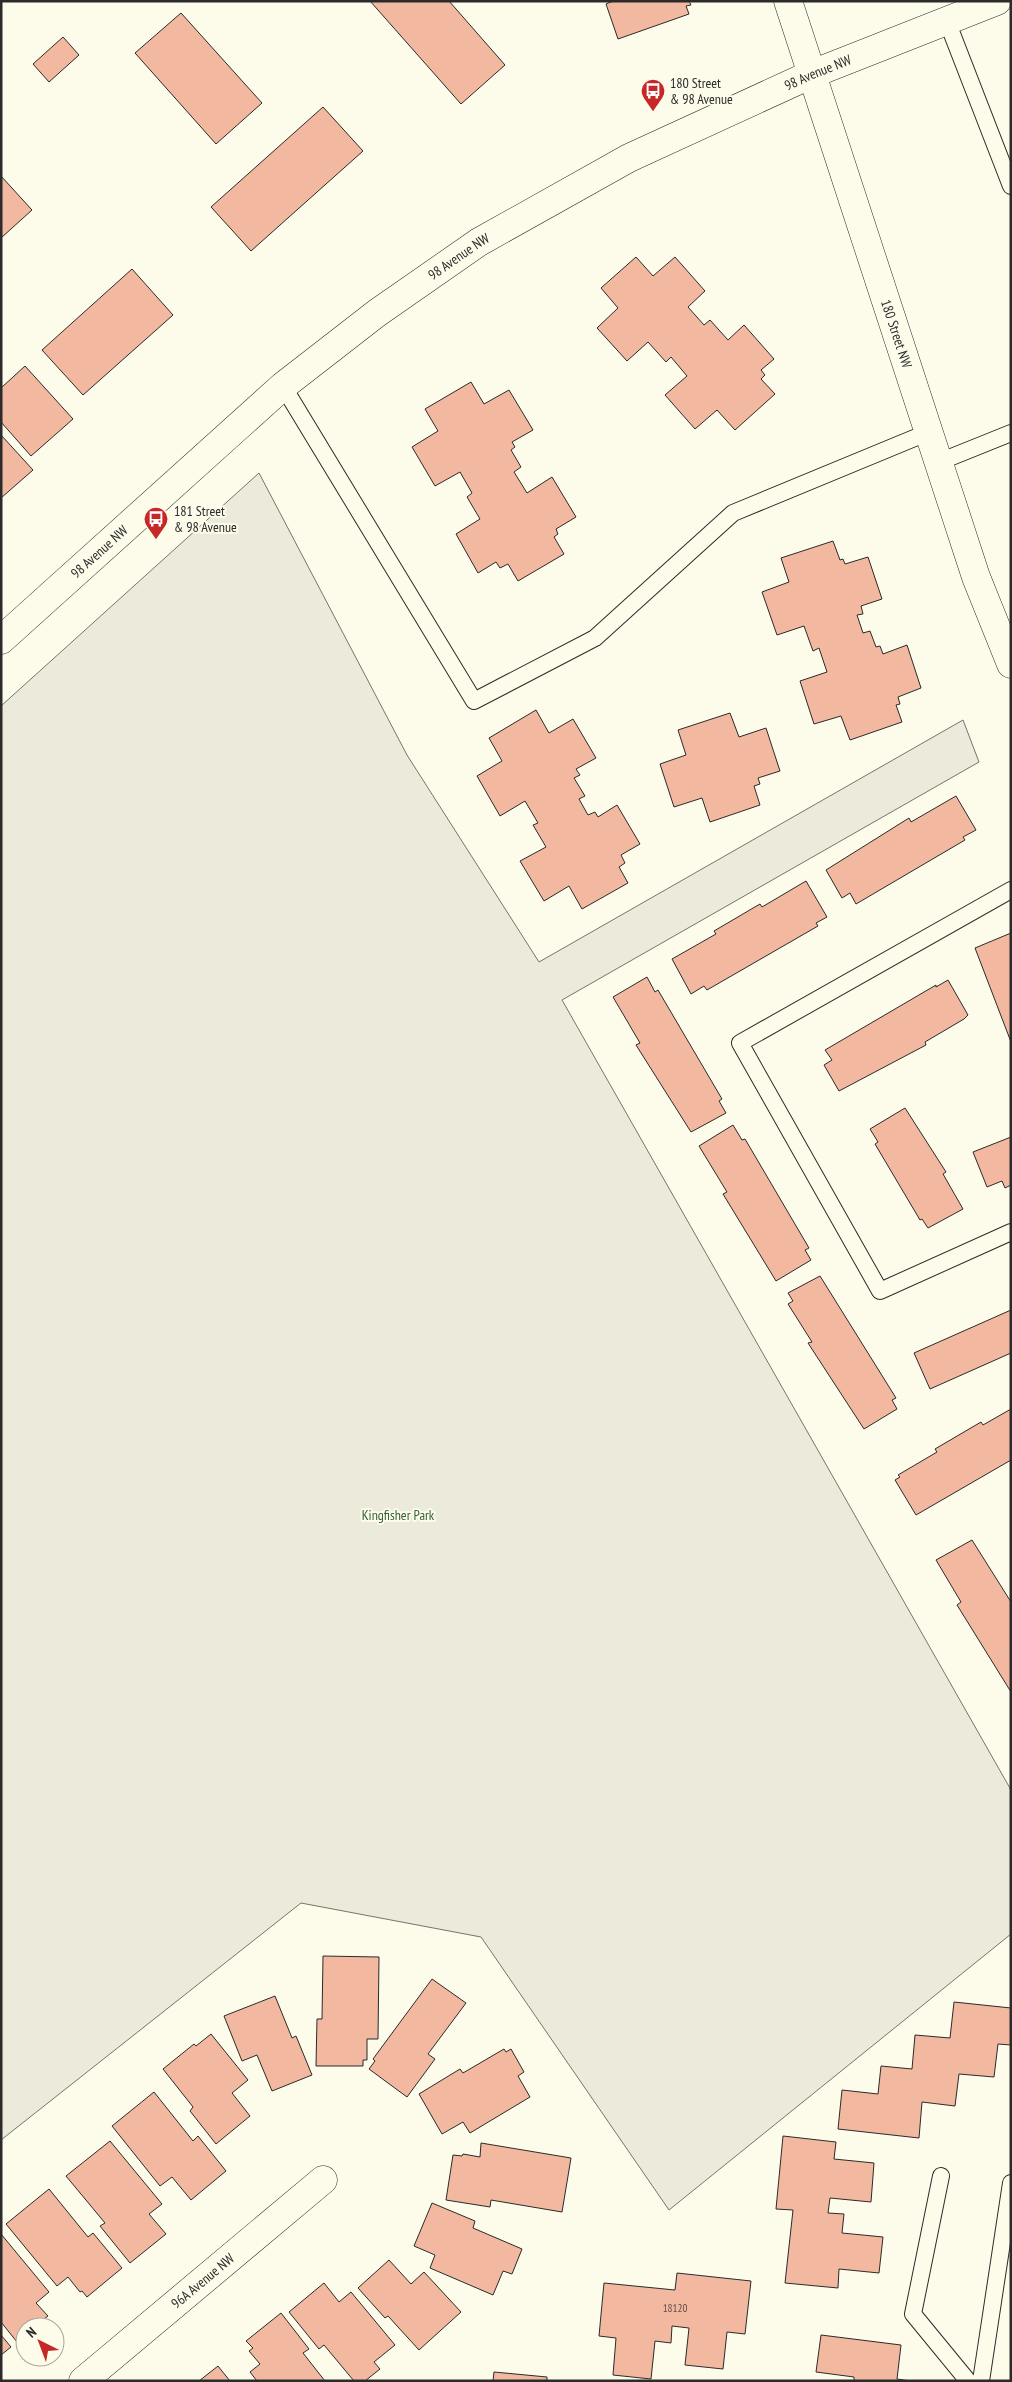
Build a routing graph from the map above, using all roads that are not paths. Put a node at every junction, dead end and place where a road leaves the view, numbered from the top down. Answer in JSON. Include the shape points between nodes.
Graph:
{"nodes":[{"id":1,"x":788,"y":1,"type":"edge"},
{"id":2,"x":997,"y":1,"type":"edge"},
{"id":3,"x":947,"y":21,"type":"junction"},
{"id":4,"x":812,"y":74,"type":"junction"},
{"id":5,"x":1011,"y":186,"type":"edge"},
{"id":6,"x":283,"y":386,"type":"junction"},
{"id":7,"x":929,"y":432,"type":"junction"},
{"id":8,"x":1011,"y":433,"type":"edge"},
{"id":9,"x":939,"y":462,"type":"junction"},
{"id":10,"x":1,"y":640,"type":"edge"},
{"id":11,"x":1011,"y":664,"type":"edge"},
{"id":12,"x":1011,"y":890,"type":"edge"},
{"id":13,"x":1011,"y":1232,"type":"edge"},
{"id":14,"x":941,"y":2176,"type":"dead end"},
{"id":15,"x":324,"y":2180,"type":"dead end"},
{"id":16,"x":1011,"y":2184,"type":"edge"},
{"id":17,"x":82,"y":2381,"type":"edge"},
{"id":18,"x":968,"y":2381,"type":"edge"},
{"id":19,"x":981,"y":2381,"type":"edge"}],
"edges":[{"from":1,"to":4,"type":"street","name":"180 Street NW"},
{"from":2,"to":3,"type":"street","name":"98 Avenue NW"},
{"from":3,"to":4,"type":"street","name":"98 Avenue NW"},
{"from":3,"to":5,"type":"lane"},
{"from":4,"to":6,"type":"street","name":"98 Avenue NW","via":[[629,158],[479,242],[378,313]]},
{"from":4,"to":7,"type":"street","name":"180 Street NW"},
{"from":6,"to":7,"type":"lane","via":[[474,701],[595,638],[733,513]]},
{"from":6,"to":10,"type":"street","name":"98 Avenue NW"},
{"from":7,"to":9,"type":"street","name":"180 Street NW"},
{"from":8,"to":9,"type":"lane"},
{"from":9,"to":11,"type":"street","name":"180 Street NW","via":[[976,577]]},
{"from":12,"to":13,"type":"lane","via":[[740,1043],[880,1291]]},
{"from":14,"to":18,"type":"lane","via":[[913,2314]]},
{"from":15,"to":17,"type":"street","name":"96A Avenue NW"},
{"from":16,"to":19,"type":"lane"}]}
